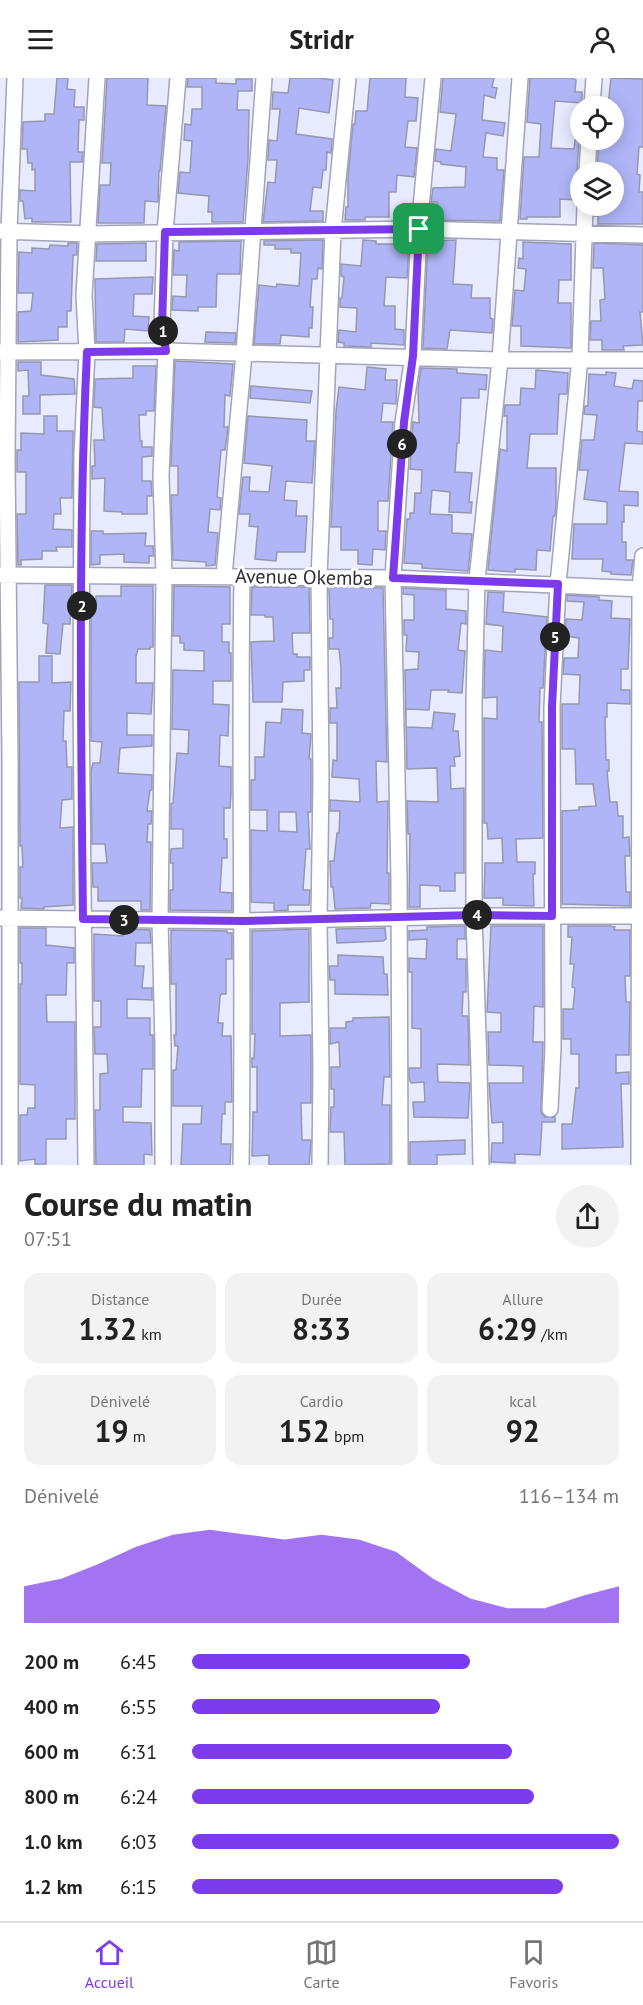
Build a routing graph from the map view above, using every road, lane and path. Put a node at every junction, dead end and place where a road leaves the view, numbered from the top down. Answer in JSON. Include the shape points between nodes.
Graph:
{"nodes":[{"id":1,"x":15,"y":78,"type":"edge"},
{"id":2,"x":97,"y":78,"type":"edge"},
{"id":3,"x":178,"y":78,"type":"edge"},
{"id":4,"x":264,"y":78,"type":"edge"},
{"id":5,"x":348,"y":78,"type":"edge"},
{"id":6,"x":433,"y":78,"type":"edge"},
{"id":7,"x":519,"y":78,"type":"edge"},
{"id":8,"x":594,"y":78,"type":"edge"},
{"id":9,"x":593,"y":96,"type":"edge"},
{"id":10,"x":584,"y":216,"type":"edge"},
{"id":11,"x":419,"y":229,"type":"junction"},
{"id":12,"x":252,"y":230,"type":"junction"},
{"id":13,"x":507,"y":230,"type":"junction"},
{"id":14,"x":5,"y":231,"type":"edge"},
{"id":15,"x":333,"y":231,"type":"junction"},
{"id":16,"x":165,"y":232,"type":"junction"},
{"id":17,"x":582,"y":232,"type":"junction"},
{"id":18,"x":88,"y":234,"type":"junction"},
{"id":19,"x":643,"y":235,"type":"edge"},
{"id":20,"x":166,"y":351,"type":"junction"},
{"id":21,"x":5,"y":352,"type":"edge"},
{"id":22,"x":87,"y":352,"type":"junction"},
{"id":23,"x":244,"y":353,"type":"junction"},
{"id":24,"x":329,"y":355,"type":"junction"},
{"id":25,"x":413,"y":356,"type":"junction"},
{"id":26,"x":580,"y":358,"type":"junction"},
{"id":27,"x":500,"y":360,"type":"junction"},
{"id":28,"x":643,"y":360,"type":"edge"},
{"id":29,"x":643,"y":556,"type":"edge"},
{"id":30,"x":3,"y":575,"type":"edge"},
{"id":31,"x":82,"y":576,"type":"junction"},
{"id":32,"x":164,"y":576,"type":"junction"},
{"id":33,"x":224,"y":576,"type":"junction"},
{"id":34,"x":242,"y":577,"type":"junction"},
{"id":35,"x":319,"y":578,"type":"junction"},
{"id":36,"x":393,"y":578,"type":"junction"},
{"id":37,"x":477,"y":580,"type":"junction"},
{"id":38,"x":558,"y":584,"type":"junction"},
{"id":39,"x":642,"y":588,"type":"edge"},
{"id":40,"x":474,"y":915,"type":"junction"},
{"id":41,"x":552,"y":916,"type":"junction"},
{"id":42,"x":641,"y":916,"type":"edge"},
{"id":43,"x":5,"y":918,"type":"edge"},
{"id":44,"x":399,"y":918,"type":"junction"},
{"id":45,"x":83,"y":919,"type":"junction"},
{"id":46,"x":319,"y":920,"type":"junction"},
{"id":47,"x":160,"y":921,"type":"junction"},
{"id":48,"x":243,"y":921,"type":"junction"},
{"id":49,"x":550,"y":1109,"type":"dead end"},
{"id":50,"x":10,"y":1165,"type":"edge"},
{"id":51,"x":86,"y":1165,"type":"edge"},
{"id":52,"x":163,"y":1165,"type":"edge"},
{"id":53,"x":241,"y":1165,"type":"edge"},
{"id":54,"x":320,"y":1165,"type":"edge"},
{"id":55,"x":400,"y":1165,"type":"edge"},
{"id":56,"x":481,"y":1165,"type":"edge"},
{"id":57,"x":639,"y":1165,"type":"edge"}],
"edges":[{"from":1,"to":14,"type":"street"},
{"from":2,"to":18,"type":"street"},
{"from":3,"to":16,"type":"street"},
{"from":4,"to":12,"type":"street"},
{"from":5,"to":15,"type":"street"},
{"from":6,"to":11,"type":"street"},
{"from":7,"to":13,"type":"street"},
{"from":8,"to":9,"type":"street"},
{"from":10,"to":17,"type":"street"},
{"from":11,"to":13,"type":"street"},
{"from":11,"to":15,"type":"street"},
{"from":11,"to":25,"type":"street"},
{"from":12,"to":15,"type":"street"},
{"from":12,"to":16,"type":"street"},
{"from":12,"to":23,"type":"street"},
{"from":13,"to":17,"type":"street"},
{"from":13,"to":27,"type":"street"},
{"from":14,"to":18,"type":"street"},
{"from":14,"to":21,"type":"street"},
{"from":15,"to":24,"type":"street"},
{"from":16,"to":18,"type":"street"},
{"from":16,"to":20,"type":"street","via":[[162,327]]},
{"from":17,"to":19,"type":"street"},
{"from":17,"to":26,"type":"street"},
{"from":18,"to":22,"type":"street","via":[[84,295]]},
{"from":20,"to":22,"type":"street"},
{"from":20,"to":23,"type":"street"},
{"from":20,"to":32,"type":"street","via":[[161,476]]},
{"from":21,"to":22,"type":"street"},
{"from":21,"to":30,"type":"street"},
{"from":22,"to":31,"type":"street"},
{"from":23,"to":24,"type":"street"},
{"from":23,"to":33,"type":"street"},
{"from":24,"to":25,"type":"street"},
{"from":24,"to":35,"type":"street"},
{"from":25,"to":27,"type":"street"},
{"from":25,"to":36,"type":"street","via":[[404,422]]},
{"from":26,"to":27,"type":"street"},
{"from":26,"to":28,"type":"street"},
{"from":26,"to":38,"type":"street"},
{"from":27,"to":37,"type":"street"},
{"from":29,"to":39,"type":"street"},
{"from":30,"to":31,"type":"street","name":"Avenue Okemba"},
{"from":30,"to":43,"type":"street","via":[[10,760]]},
{"from":31,"to":32,"type":"street","name":"Avenue Okemba"},
{"from":31,"to":45,"type":"street"},
{"from":32,"to":33,"type":"street","name":"Avenue Okemba"},
{"from":32,"to":47,"type":"street"},
{"from":33,"to":34,"type":"street","name":"Avenue Okemba"},
{"from":34,"to":35,"type":"street","name":"Avenue Okemba"},
{"from":34,"to":48,"type":"street"},
{"from":35,"to":36,"type":"street","name":"Avenue Okemba"},
{"from":35,"to":46,"type":"street"},
{"from":36,"to":37,"type":"street","name":"Avenue Okemba"},
{"from":36,"to":44,"type":"street"},
{"from":37,"to":38,"type":"street","name":"Avenue Okemba"},
{"from":37,"to":40,"type":"street"},
{"from":38,"to":39,"type":"street","name":"Avenue Okemba"},
{"from":38,"to":41,"type":"street","via":[[552,715]]},
{"from":39,"to":42,"type":"street"},
{"from":40,"to":41,"type":"street"},
{"from":40,"to":44,"type":"street"},
{"from":40,"to":56,"type":"street"},
{"from":41,"to":42,"type":"street"},
{"from":41,"to":49,"type":"street"},
{"from":42,"to":57,"type":"street"},
{"from":43,"to":45,"type":"street"},
{"from":43,"to":50,"type":"street"},
{"from":44,"to":46,"type":"street"},
{"from":44,"to":55,"type":"street"},
{"from":45,"to":47,"type":"street"},
{"from":45,"to":51,"type":"street"},
{"from":46,"to":48,"type":"street"},
{"from":46,"to":54,"type":"street"},
{"from":47,"to":48,"type":"street"},
{"from":47,"to":52,"type":"street"},
{"from":48,"to":53,"type":"street"}]}
